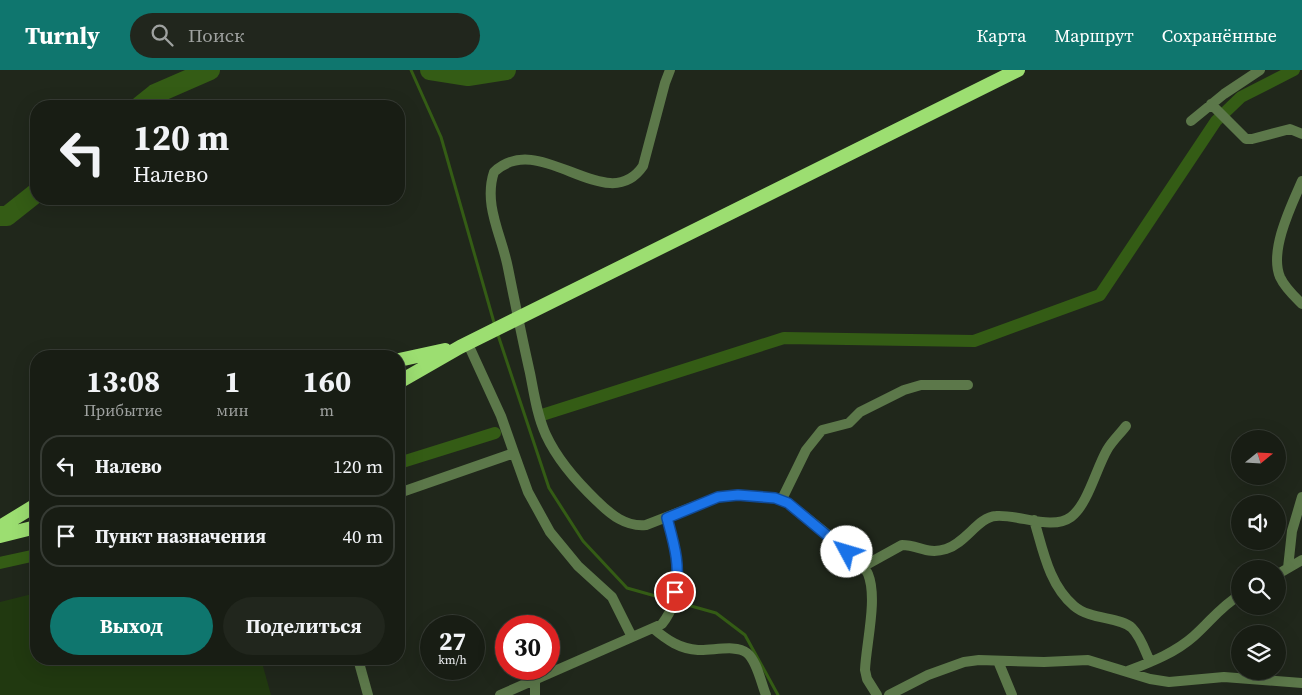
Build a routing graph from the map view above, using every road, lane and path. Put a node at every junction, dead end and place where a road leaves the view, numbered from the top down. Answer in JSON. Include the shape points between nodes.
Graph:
{"nodes":[{"id":1,"x":670,"y":70,"type":"edge"},
{"id":2,"x":1018,"y":70,"type":"edge"},
{"id":3,"x":1260,"y":70,"type":"edge"},
{"id":4,"x":1213,"y":105,"type":"junction"},
{"id":5,"x":1191,"y":121,"type":"dead end"},
{"id":6,"x":1302,"y":134,"type":"edge"},
{"id":7,"x":1302,"y":182,"type":"edge"},
{"id":8,"x":1302,"y":304,"type":"edge"},
{"id":9,"x":515,"y":320,"type":"junction"},
{"id":10,"x":469,"y":343,"type":"junction"},
{"id":11,"x":405,"y":359,"type":"edge"},
{"id":12,"x":405,"y":379,"type":"edge"},
{"id":13,"x":968,"y":385,"type":"dead end"},
{"id":14,"x":1126,"y":426,"type":"dead end"},
{"id":15,"x":514,"y":452,"type":"junction"},
{"id":16,"x":405,"y":491,"type":"edge"},
{"id":17,"x":1302,"y":497,"type":"edge"},
{"id":18,"x":782,"y":500,"type":"junction"},
{"id":19,"x":30,"y":509,"type":"edge"},
{"id":20,"x":667,"y":518,"type":"junction"},
{"id":21,"x":1034,"y":520,"type":"junction"},
{"id":22,"x":0,"y":527,"type":"edge"},
{"id":23,"x":30,"y":528,"type":"edge"},
{"id":24,"x":0,"y":536,"type":"edge"},
{"id":25,"x":1302,"y":560,"type":"edge"},
{"id":26,"x":864,"y":566,"type":"junction"},
{"id":27,"x":1288,"y":568,"type":"joint"},
{"id":28,"x":1231,"y":601,"type":"edge"},
{"id":29,"x":654,"y":629,"type":"junction"},
{"id":30,"x":632,"y":637,"type":"junction"},
{"id":31,"x":998,"y":661,"type":"junction"},
{"id":32,"x":1150,"y":662,"type":"junction"},
{"id":33,"x":360,"y":665,"type":"edge"},
{"id":34,"x":560,"y":667,"type":"edge"},
{"id":35,"x":1128,"y":671,"type":"junction"},
{"id":36,"x":531,"y":680,"type":"edge"},
{"id":37,"x":535,"y":680,"type":"edge"},
{"id":38,"x":1299,"y":681,"type":"edge"},
{"id":39,"x":368,"y":695,"type":"edge"},
{"id":40,"x":500,"y":695,"type":"edge"},
{"id":41,"x":535,"y":695,"type":"edge"},
{"id":42,"x":766,"y":695,"type":"edge"},
{"id":43,"x":877,"y":695,"type":"edge"},
{"id":44,"x":888,"y":695,"type":"edge"},
{"id":45,"x":1012,"y":695,"type":"edge"}],
"edges":[{"from":1,"to":9,"type":"street","via":[[643,166],[634,177],[606,183],[532,159],[508,162],[494,172],[489,195],[504,249]]},
{"from":2,"to":9,"type":"highway"},
{"from":3,"to":4,"type":"street"},
{"from":4,"to":5,"type":"street"},
{"from":4,"to":6,"type":"street","via":[[1246,139],[1290,129]]},
{"from":7,"to":8,"type":"street","via":[[1288,212],[1277,267],[1287,289]]},
{"from":9,"to":10,"type":"highway"},
{"from":9,"to":20,"type":"street","via":[[542,425],[559,458],[591,495],[626,523],[646,525]]},
{"from":10,"to":11,"type":"highway"},
{"from":10,"to":12,"type":"highway"},
{"from":10,"to":15,"type":"street"},
{"from":13,"to":18,"type":"street","via":[[921,385],[904,390],[860,412],[849,423],[822,430],[806,450]]},
{"from":14,"to":21,"type":"street","via":[[1107,450],[1070,518],[1053,523]]},
{"from":15,"to":16,"type":"street"},
{"from":15,"to":30,"type":"street","via":[[528,492],[550,532],[578,566],[612,596]]},
{"from":17,"to":27,"type":"street","via":[[1292,531]]},
{"from":18,"to":20,"type":"street","via":[[738,495],[718,497]]},
{"from":18,"to":26,"type":"street"},
{"from":19,"to":22,"type":"highway"},
{"from":20,"to":29,"type":"street","via":[[679,576],[672,608],[662,624]]},
{"from":21,"to":26,"type":"street","via":[[1016,516],[987,518],[962,542],[946,550],[927,552],[902,545]]},
{"from":21,"to":32,"type":"street","via":[[1048,568],[1064,597],[1083,612],[1130,626]]},
{"from":23,"to":24,"type":"highway"},
{"from":25,"to":27,"type":"street"},
{"from":26,"to":43,"type":"street","via":[[869,575],[872,598],[865,670]]},
{"from":28,"to":32,"type":"street","via":[[1194,636]]},
{"from":29,"to":30,"type":"street"},
{"from":29,"to":42,"type":"street","via":[[680,646],[746,652]]},
{"from":30,"to":34,"type":"street"},
{"from":31,"to":35,"type":"street","via":[[1088,660]]},
{"from":31,"to":44,"type":"street","via":[[964,662]]},
{"from":31,"to":45,"type":"street"},
{"from":32,"to":35,"type":"street"},
{"from":33,"to":39,"type":"street"},
{"from":35,"to":38,"type":"street","via":[[1169,682],[1224,677]]},
{"from":36,"to":40,"type":"street"},
{"from":37,"to":41,"type":"street"}]}
